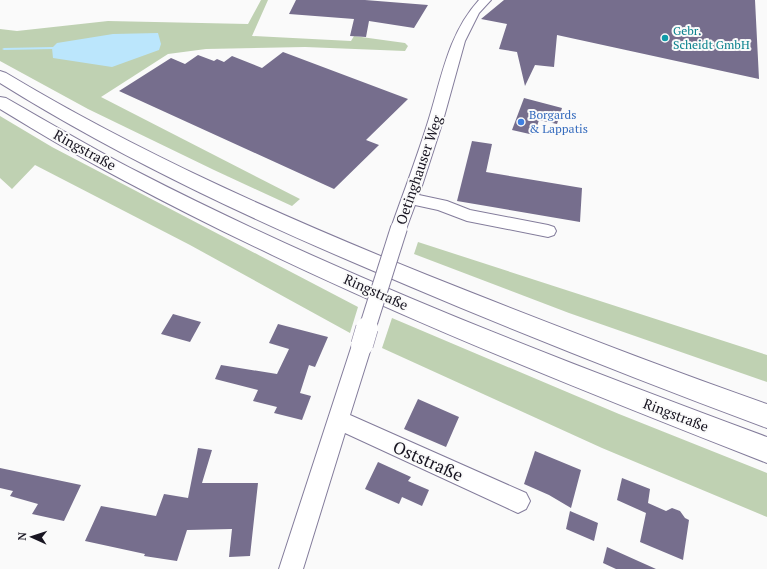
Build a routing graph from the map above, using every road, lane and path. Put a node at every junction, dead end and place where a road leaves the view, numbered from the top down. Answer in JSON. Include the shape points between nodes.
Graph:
{"nodes":[{"id":1,"x":485,"y":0,"type":"edge"},
{"id":2,"x":0,"y":76,"type":"edge"},
{"id":3,"x":0,"y":102,"type":"edge"},
{"id":4,"x":409,"y":198,"type":"junction"},
{"id":5,"x":548,"y":231,"type":"dead end"},
{"id":6,"x":767,"y":416,"type":"edge"},
{"id":7,"x":338,"y":420,"type":"junction"},
{"id":8,"x":767,"y":450,"type":"edge"},
{"id":9,"x":518,"y":501,"type":"dead end"},
{"id":10,"x":291,"y":569,"type":"edge"}],
"edges":[{"from":1,"to":4,"type":"street","name":"Oetinghauser Weg","via":[[468,18]]},
{"from":2,"to":6,"type":"highway","name":"Ringstraße","via":[[58,111],[182,175],[344,250],[607,357]]},
{"from":3,"to":8,"type":"highway","name":"Ringstraße","via":[[150,186],[342,278]]},
{"from":4,"to":5,"type":"street","via":[[467,215]]},
{"from":4,"to":7,"type":"street","name":"Oetinghauser Weg","bridge":true},
{"from":7,"to":9,"type":"street","name":"Oststraße"},
{"from":7,"to":10,"type":"street"}]}
